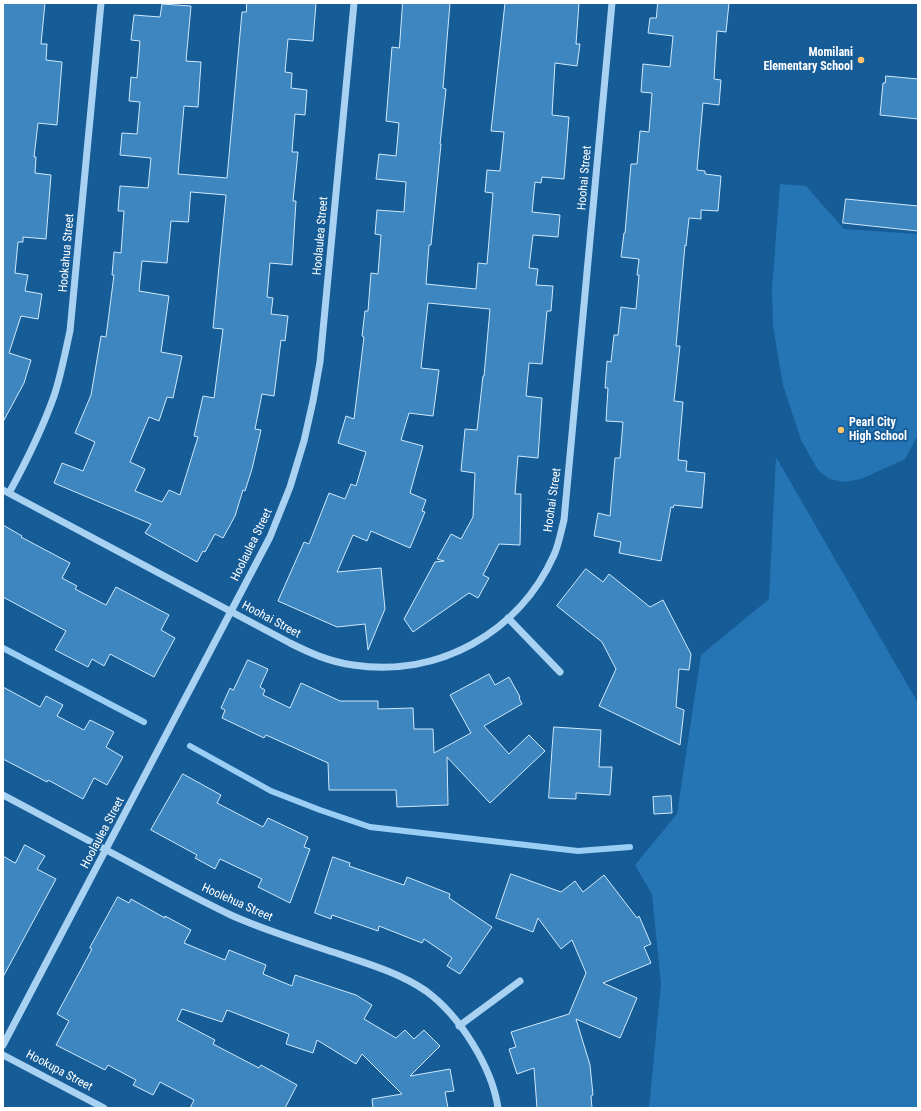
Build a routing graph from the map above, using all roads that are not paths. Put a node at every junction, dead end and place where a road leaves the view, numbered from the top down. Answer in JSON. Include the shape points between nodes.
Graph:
{"nodes":[{"id":1,"x":101,"y":3,"type":"edge"},
{"id":2,"x":354,"y":3,"type":"edge"},
{"id":3,"x":612,"y":3,"type":"edge"},
{"id":4,"x":6,"y":492,"type":"edge"},
{"id":5,"x":232,"y":611,"type":"junction"},
{"id":6,"x":508,"y":618,"type":"junction"},
{"id":7,"x":560,"y":672,"type":"dead end"},
{"id":8,"x":3,"y":795,"type":"edge"},
{"id":9,"x":106,"y":850,"type":"junction"},
{"id":10,"x":520,"y":981,"type":"dead end"},
{"id":11,"x":459,"y":1026,"type":"junction"},
{"id":12,"x":3,"y":1045,"type":"edge"},
{"id":13,"x":3,"y":1054,"type":"edge"},
{"id":14,"x":104,"y":1108,"type":"edge"},
{"id":15,"x":498,"y":1108,"type":"edge"}],
"edges":[{"from":1,"to":4,"type":"street","name":"Hookahua Street","via":[[70,331],[59,377],[44,422],[31,451]]},
{"from":2,"to":5,"type":"street","name":"Hoolaulea Street","via":[[322,348],[313,401],[301,449],[280,512]]},
{"from":3,"to":6,"type":"street","name":"Hoohai Street","via":[[564,520],[554,554],[545,572],[532,593]]},
{"from":4,"to":5,"type":"street","name":"Hoohai Street"},
{"from":5,"to":6,"type":"street","name":"Hoohai Street","via":[[314,655],[353,665],[382,668],[432,661],[457,652],[494,630]]},
{"from":5,"to":9,"type":"street","name":"Hoolaulea Street"},
{"from":6,"to":7,"type":"street"},
{"from":8,"to":9,"type":"street","name":"Hoolehua Street"},
{"from":9,"to":11,"type":"street","name":"Hoolehua Street","via":[[233,916],[406,979],[443,1005]]},
{"from":9,"to":12,"type":"street","name":"Hoolaulea Street"},
{"from":10,"to":11,"type":"street"},
{"from":11,"to":15,"type":"street","name":"Hoolehua Street","via":[[476,1048],[488,1071]]},
{"from":13,"to":14,"type":"street","name":"Hookupa Street"}]}
